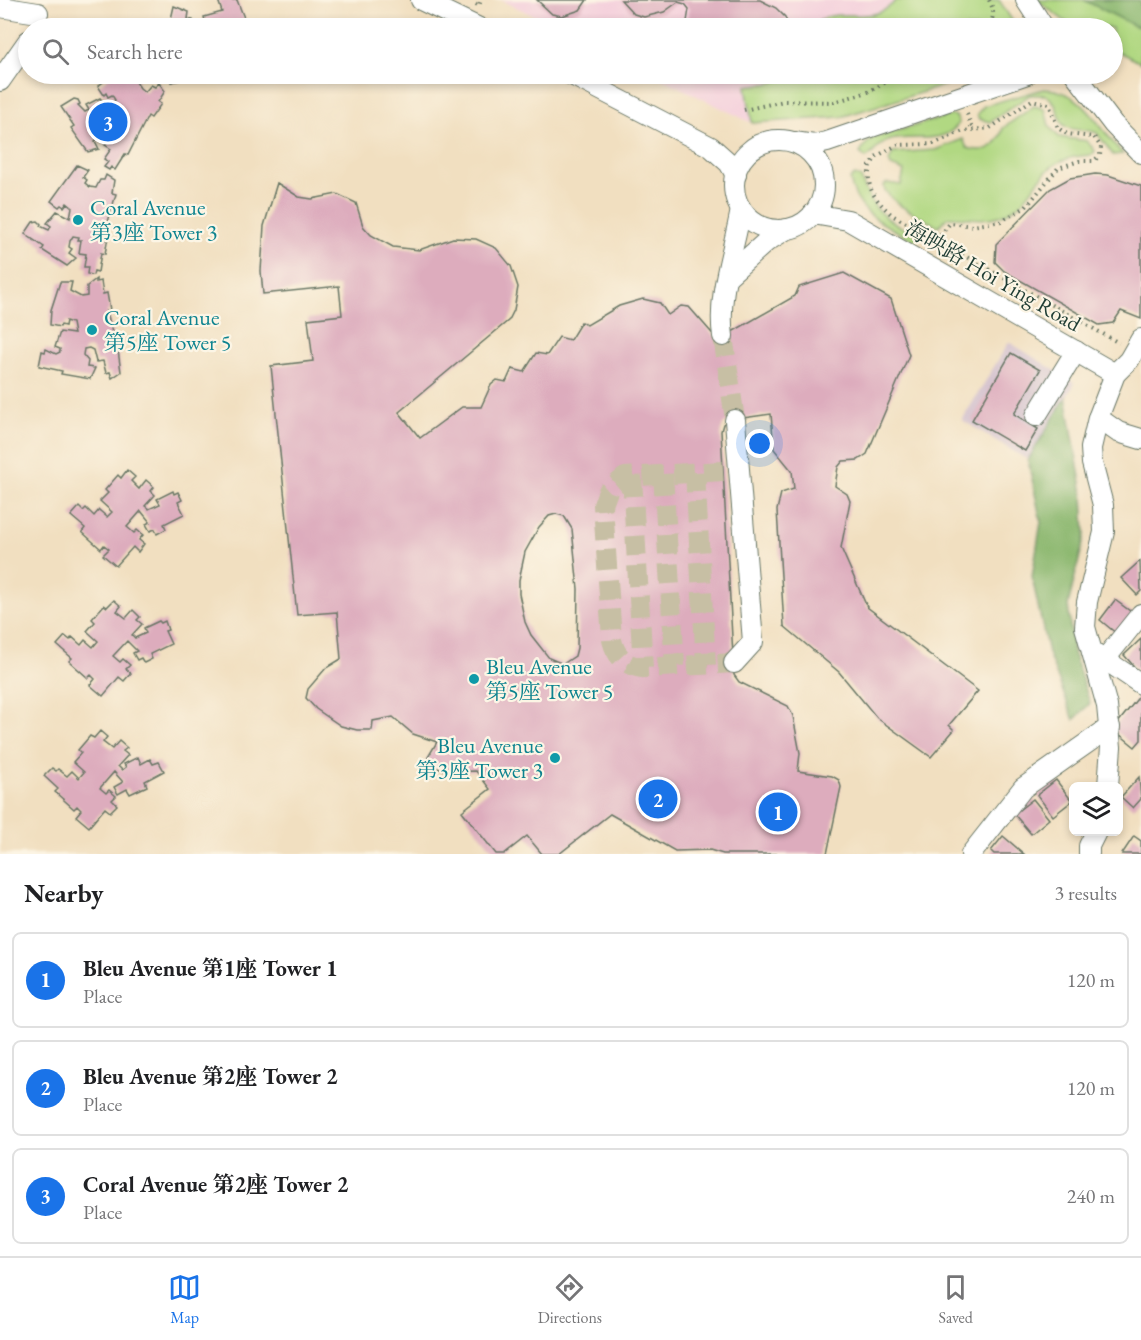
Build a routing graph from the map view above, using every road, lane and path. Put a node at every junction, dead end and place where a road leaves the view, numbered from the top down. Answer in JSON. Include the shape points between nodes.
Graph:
{"nodes":[{"id":1,"x":422,"y":0,"type":"edge"},
{"id":2,"x":481,"y":0,"type":"edge"},
{"id":3,"x":989,"y":0,"type":"edge"},
{"id":4,"x":1026,"y":0,"type":"edge"},
{"id":5,"x":479,"y":6,"type":"dead end"},
{"id":6,"x":0,"y":7,"type":"edge"},
{"id":7,"x":38,"y":14,"type":"edge"},
{"id":8,"x":459,"y":18,"type":"edge"},
{"id":9,"x":993,"y":18,"type":"edge"},
{"id":10,"x":1038,"y":18,"type":"edge"},
{"id":11,"x":18,"y":55,"type":"edge"},
{"id":12,"x":0,"y":81,"type":"edge"},
{"id":13,"x":589,"y":84,"type":"edge"},
{"id":14,"x":882,"y":84,"type":"edge"},
{"id":15,"x":998,"y":84,"type":"edge"},
{"id":16,"x":1083,"y":84,"type":"edge"},
{"id":17,"x":744,"y":110,"type":"dead end"},
{"id":18,"x":789,"y":141,"type":"junction"},
{"id":19,"x":827,"y":142,"type":"junction"},
{"id":20,"x":711,"y":147,"type":"junction"},
{"id":21,"x":753,"y":148,"type":"junction"},
{"id":22,"x":1141,"y":153,"type":"edge"},
{"id":23,"x":818,"y":162,"type":"junction"},
{"id":24,"x":736,"y":175,"type":"junction"},
{"id":25,"x":824,"y":185,"type":"junction"},
{"id":26,"x":741,"y":209,"type":"junction"},
{"id":27,"x":813,"y":214,"type":"junction"},
{"id":28,"x":848,"y":220,"type":"junction"},
{"id":29,"x":787,"y":229,"type":"junction"},
{"id":30,"x":937,"y":240,"type":"junction"},
{"id":31,"x":728,"y":276,"type":"junction"},
{"id":32,"x":723,"y":336,"type":"tunnel mouth"},
{"id":33,"x":1138,"y":345,"type":"edge"},
{"id":34,"x":1076,"y":351,"type":"junction"},
{"id":35,"x":1115,"y":374,"type":"junction"},
{"id":36,"x":1036,"y":416,"type":"dead end"},
{"id":37,"x":1098,"y":418,"type":"junction"},
{"id":38,"x":735,"y":420,"type":"tunnel mouth"},
{"id":39,"x":1141,"y":439,"type":"edge"},
{"id":40,"x":1141,"y":614,"type":"edge"},
{"id":41,"x":1098,"y":655,"type":"junction"},
{"id":42,"x":734,"y":663,"type":"dead end"},
{"id":43,"x":1141,"y":684,"type":"edge"},
{"id":44,"x":1110,"y":727,"type":"junction"},
{"id":45,"x":1108,"y":782,"type":"edge"},
{"id":46,"x":971,"y":854,"type":"edge"}],
"edges":[{"from":1,"to":8,"type":"street"},
{"from":2,"to":5,"type":"path"},
{"from":3,"to":9,"type":"path"},
{"from":4,"to":10,"type":"street"},
{"from":6,"to":7,"type":"street"},
{"from":11,"to":12,"type":"street"},
{"from":13,"to":20,"type":"street"},
{"from":14,"to":17,"type":"path","via":[[834,102],[777,102]]},
{"from":15,"to":19,"type":"street"},
{"from":16,"to":22,"type":"street"},
{"from":18,"to":19,"type":"street","via":[[813,145]]},
{"from":18,"to":21,"type":"street","via":[[766,142]]},
{"from":18,"to":23,"type":"street","via":[[809,151]]},
{"from":19,"to":23,"type":"street"},
{"from":20,"to":21,"type":"street"},
{"from":20,"to":24,"type":"street"},
{"from":21,"to":24,"type":"street"},
{"from":23,"to":25,"type":"street","name":"海映路 Hoi Ying Road"},
{"from":24,"to":26,"type":"street","via":[[735,189]]},
{"from":25,"to":27,"type":"street"},
{"from":25,"to":28,"type":"street","name":"海映路 Hoi Ying Road"},
{"from":26,"to":29,"type":"street","via":[[761,226]]},
{"from":26,"to":31,"type":"street"},
{"from":27,"to":28,"type":"street","name":"海映路 Hoi Ying Road"},
{"from":27,"to":29,"type":"street","via":[[802,224]]},
{"from":28,"to":34,"type":"street","name":"海映路 Hoi Ying Road"},
{"from":29,"to":31,"type":"street"},
{"from":30,"to":30,"type":"path","via":[[892,215],[875,199],[870,188],[870,166],[886,149],[933,144],[963,131],[990,128],[1038,100],[1049,104],[1062,132],[1088,135],[1098,142],[1098,159],[1058,168],[1026,207],[1014,215],[988,225],[950,224]]},
{"from":30,"to":33,"type":"path"},
{"from":31,"to":32,"type":"street","via":[[722,294]]},
{"from":33,"to":35,"type":"street"},
{"from":34,"to":35,"type":"street","name":"海映路 Hoi Ying Road"},
{"from":34,"to":36,"type":"street"},
{"from":35,"to":37,"type":"street"},
{"from":37,"to":39,"type":"street","via":[[1118,432]]},
{"from":37,"to":41,"type":"street","via":[[1090,448],[1104,532],[1085,614],[1085,627]]},
{"from":38,"to":42,"type":"street","via":[[731,470],[753,642]]},
{"from":40,"to":41,"type":"street"},
{"from":41,"to":43,"type":"street"},
{"from":41,"to":44,"type":"street"},
{"from":44,"to":45,"type":"street"},
{"from":44,"to":46,"type":"street","via":[[1023,788]]}]}
